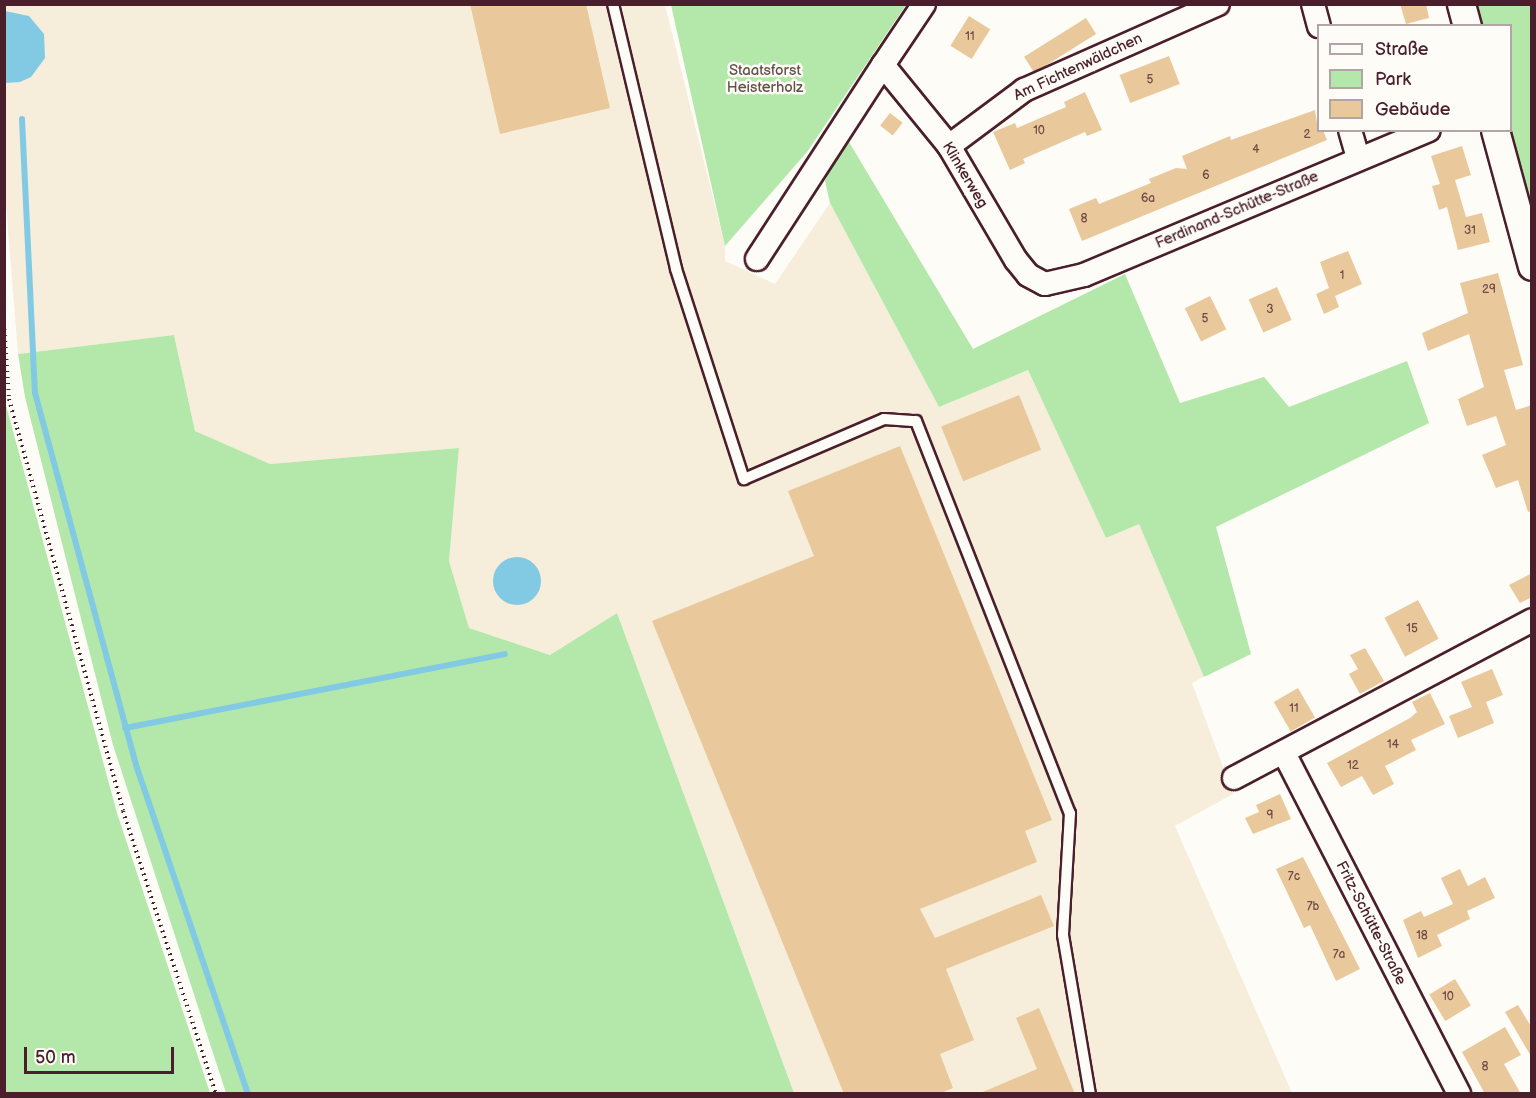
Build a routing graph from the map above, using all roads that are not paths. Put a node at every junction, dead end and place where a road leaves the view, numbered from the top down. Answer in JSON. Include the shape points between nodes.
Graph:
{"nodes":[{"id":1,"x":613,"y":4,"type":"edge"},
{"id":2,"x":924,"y":4,"type":"edge"},
{"id":3,"x":1218,"y":4,"type":"edge"},
{"id":4,"x":1312,"y":4,"type":"edge"},
{"id":5,"x":1461,"y":4,"type":"edge"},
{"id":6,"x":1318,"y":24,"type":"edge"},
{"id":7,"x":1466,"y":24,"type":"edge"},
{"id":8,"x":883,"y":65,"type":"junction"},
{"id":9,"x":1351,"y":132,"type":"edge"},
{"id":10,"x":1424,"y":132,"type":"edge"},
{"id":11,"x":1496,"y":132,"type":"edge"},
{"id":12,"x":949,"y":147,"type":"junction"},
{"id":13,"x":1358,"y":158,"type":"junction"},
{"id":14,"x":757,"y":259,"type":"dead end"},
{"id":15,"x":1532,"y":266,"type":"edge"},
{"id":16,"x":1045,"y":284,"type":"joint"},
{"id":17,"x":1532,"y":620,"type":"edge"},
{"id":18,"x":1284,"y":753,"type":"junction"},
{"id":19,"x":1234,"y":778,"type":"dead end"},
{"id":20,"x":1090,"y":1094,"type":"edge"},
{"id":21,"x":1459,"y":1094,"type":"edge"}],
"edges":[{"from":1,"to":20,"type":"lane","via":[[676,269],[744,479],[885,419],[916,421],[1070,813],[1063,935]]},
{"from":2,"to":8,"type":"street"},
{"from":3,"to":12,"type":"street","name":"Am Fichtenwäldchen","via":[[1024,90]]},
{"from":4,"to":6,"type":"street"},
{"from":5,"to":7,"type":"street"},
{"from":8,"to":12,"type":"street","name":"Klinkerweg"},
{"from":8,"to":14,"type":"street"},
{"from":9,"to":13,"type":"street"},
{"from":10,"to":13,"type":"street","name":"Ferdinand-Schütte-Straße"},
{"from":11,"to":15,"type":"street"},
{"from":12,"to":16,"type":"street","name":"Klinkerweg","via":[[1016,260],[1028,275]]},
{"from":13,"to":16,"type":"street","name":"Ferdinand-Schütte-Straße","via":[[1084,275]]},
{"from":17,"to":18,"type":"street"},
{"from":18,"to":19,"type":"street"},
{"from":18,"to":21,"type":"street","name":"Fritz-Schütte-Straße"}]}
